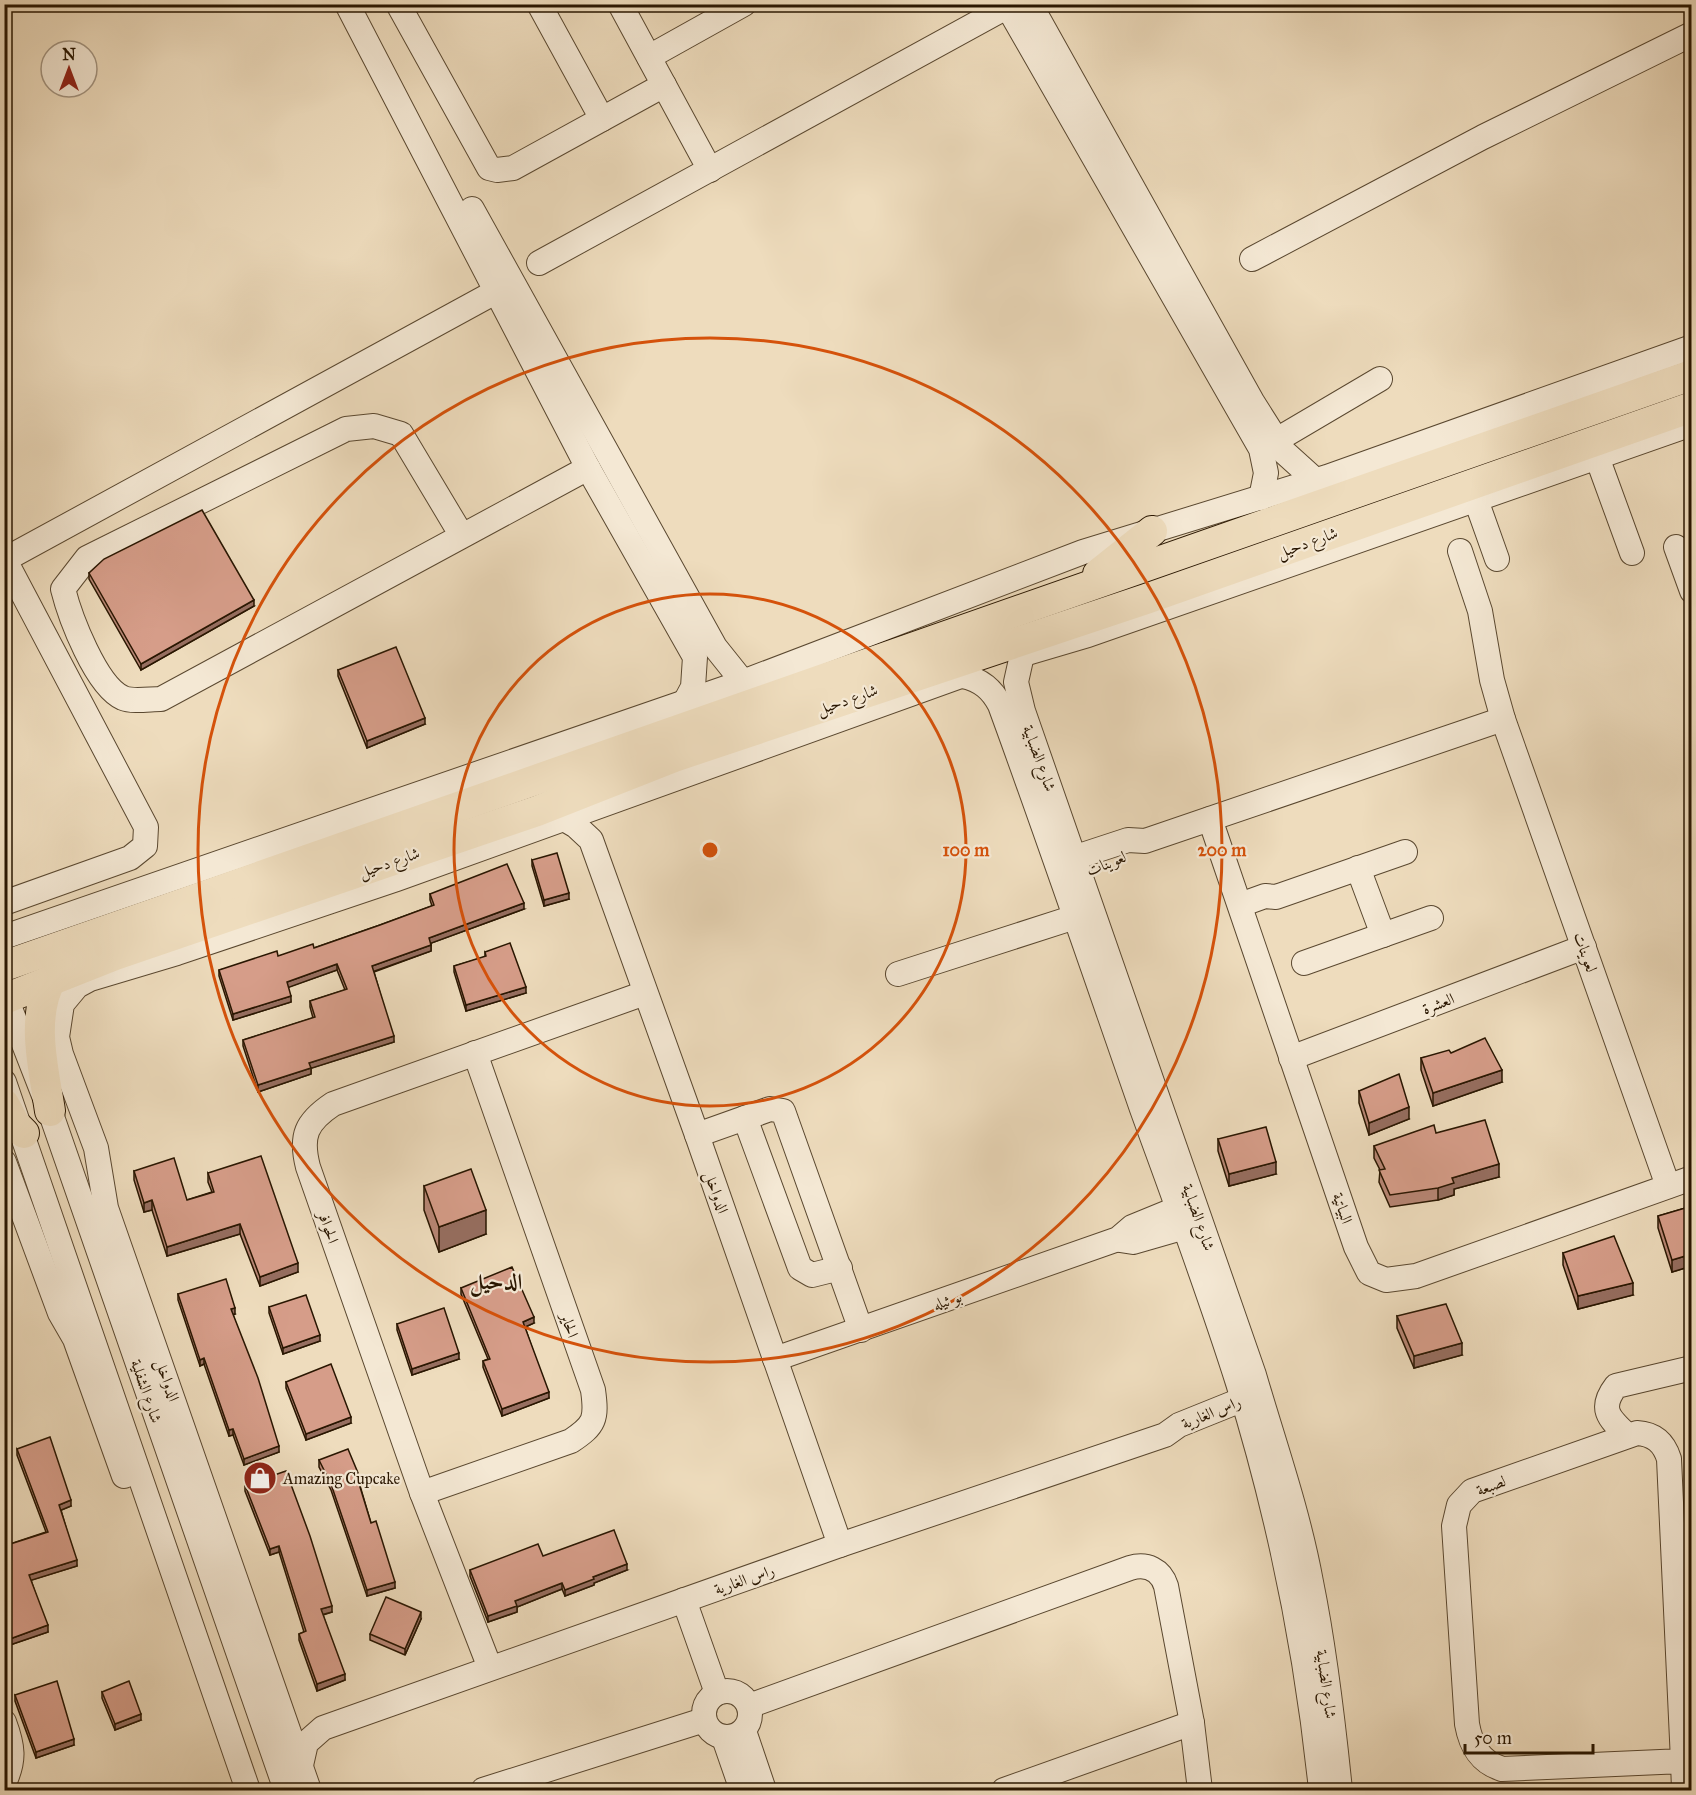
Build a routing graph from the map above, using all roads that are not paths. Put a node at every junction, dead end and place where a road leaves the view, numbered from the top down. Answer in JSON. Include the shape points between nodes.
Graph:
{"nodes":[{"id":1,"x":347,"y":4,"type":"edge"},
{"id":2,"x":360,"y":4,"type":"edge"},
{"id":3,"x":398,"y":4,"type":"edge"},
{"id":4,"x":539,"y":4,"type":"edge"},
{"id":5,"x":620,"y":4,"type":"edge"},
{"id":6,"x":744,"y":4,"type":"edge"},
{"id":7,"x":1014,"y":5,"type":"edge"},
{"id":8,"x":1692,"y":34,"type":"edge"},
{"id":9,"x":649,"y":57,"type":"junction"},
{"id":10,"x":664,"y":85,"type":"junction"},
{"id":11,"x":602,"y":119,"type":"junction"},
{"id":12,"x":710,"y":170,"type":"junction"},
{"id":13,"x":1252,"y":259,"type":"dead end"},
{"id":14,"x":539,"y":263,"type":"dead end"},
{"id":15,"x":497,"y":291,"type":"junction"},
{"id":16,"x":1692,"y":347,"type":"edge"},
{"id":17,"x":1692,"y":375,"type":"edge"},
{"id":18,"x":1380,"y":379,"type":"dead end"},
{"id":19,"x":1692,"y":407,"type":"edge"},
{"id":20,"x":1692,"y":424,"type":"edge"},
{"id":21,"x":1269,"y":445,"type":"junction"},
{"id":22,"x":1597,"y":457,"type":"junction"},
{"id":23,"x":588,"y":468,"type":"junction"},
{"id":24,"x":1315,"y":480,"type":"junction"},
{"id":25,"x":1261,"y":498,"type":"junction"},
{"id":26,"x":1476,"y":500,"type":"junction"},
{"id":27,"x":1152,"y":531,"type":"junction"},
{"id":28,"x":462,"y":536,"type":"junction"},
{"id":29,"x":1676,"y":547,"type":"dead end"},
{"id":30,"x":1460,"y":551,"type":"dead end"},
{"id":31,"x":1632,"y":553,"type":"dead end"},
{"id":32,"x":1497,"y":559,"type":"dead end"},
{"id":33,"x":5,"y":560,"type":"edge"},
{"id":34,"x":1079,"y":588,"type":"junction"},
{"id":35,"x":1692,"y":591,"type":"edge"},
{"id":36,"x":1118,"y":608,"type":"junction"},
{"id":37,"x":1088,"y":635,"type":"junction"},
{"id":38,"x":705,"y":652,"type":"junction"},
{"id":39,"x":1022,"y":655,"type":"junction"},
{"id":40,"x":963,"y":676,"type":"junction"},
{"id":41,"x":743,"y":682,"type":"junction"},
{"id":42,"x":685,"y":702,"type":"junction"},
{"id":43,"x":1503,"y":719,"type":"junction"},
{"id":44,"x":674,"y":757,"type":"junction"},
{"id":45,"x":620,"y":799,"type":"junction"},
{"id":46,"x":550,"y":815,"type":"junction"},
{"id":47,"x":1210,"y":819,"type":"junction"},
{"id":48,"x":591,"y":840,"type":"junction"},
{"id":49,"x":1405,"y":852,"type":"dead end"},
{"id":50,"x":1358,"y":868,"type":"junction"},
{"id":51,"x":1069,"y":869,"type":"junction"},
{"id":52,"x":397,"y":879,"type":"junction"},
{"id":53,"x":270,"y":902,"type":"junction"},
{"id":54,"x":4,"y":903,"type":"edge"},
{"id":55,"x":1241,"y":910,"type":"junction"},
{"id":56,"x":1075,"y":917,"type":"junction"},
{"id":57,"x":1431,"y":918,"type":"dead end"},
{"id":58,"x":1383,"y":935,"type":"junction"},
{"id":59,"x":4,"y":937,"type":"edge"},
{"id":60,"x":1584,"y":947,"type":"junction"},
{"id":61,"x":177,"y":953,"type":"junction"},
{"id":62,"x":115,"y":955,"type":"junction"},
{"id":63,"x":1304,"y":963,"type":"dead end"},
{"id":64,"x":4,"y":966,"type":"edge"},
{"id":65,"x":898,"y":974,"type":"dead end"},
{"id":66,"x":90,"y":979,"type":"joint"},
{"id":67,"x":51,"y":980,"type":"junction"},
{"id":68,"x":645,"y":993,"type":"junction"},
{"id":69,"x":5,"y":997,"type":"edge"},
{"id":70,"x":475,"y":1053,"type":"junction"},
{"id":71,"x":1291,"y":1058,"type":"junction"},
{"id":72,"x":4,"y":1082,"type":"edge"},
{"id":73,"x":4,"y":1104,"type":"edge"},
{"id":74,"x":50,"y":1111,"type":"junction"},
{"id":75,"x":745,"y":1118,"type":"junction"},
{"id":76,"x":24,"y":1133,"type":"junction"},
{"id":77,"x":697,"y":1135,"type":"junction"},
{"id":78,"x":64,"y":1154,"type":"junction"},
{"id":79,"x":4,"y":1162,"type":"edge"},
{"id":80,"x":1692,"y":1178,"type":"edge"},
{"id":81,"x":102,"y":1185,"type":"junction"},
{"id":82,"x":1668,"y":1186,"type":"junction"},
{"id":83,"x":10,"y":1194,"type":"edge"},
{"id":84,"x":1189,"y":1215,"type":"junction"},
{"id":85,"x":62,"y":1243,"type":"junction"},
{"id":86,"x":840,"y":1268,"type":"junction"},
{"id":87,"x":861,"y":1330,"type":"junction"},
{"id":88,"x":75,"y":1339,"type":"junction"},
{"id":89,"x":775,"y":1359,"type":"junction"},
{"id":90,"x":1692,"y":1368,"type":"edge"},
{"id":91,"x":1254,"y":1406,"type":"junction"},
{"id":92,"x":1627,"y":1435,"type":"junction"},
{"id":93,"x":422,"y":1493,"type":"junction"},
{"id":94,"x":840,"y":1545,"type":"junction"},
{"id":95,"x":684,"y":1600,"type":"junction"},
{"id":96,"x":490,"y":1668,"type":"junction"},
{"id":97,"x":211,"y":1683,"type":"junction"},
{"id":98,"x":717,"y":1693,"type":"junction"},
{"id":99,"x":749,"y":1706,"type":"junction"},
{"id":100,"x":284,"y":1716,"type":"junction"},
{"id":101,"x":704,"y":1720,"type":"junction"},
{"id":102,"x":4,"y":1722,"type":"edge"},
{"id":103,"x":1192,"y":1723,"type":"junction"},
{"id":104,"x":323,"y":1728,"type":"junction"},
{"id":105,"x":734,"y":1734,"type":"junction"},
{"id":106,"x":231,"y":1742,"type":"junction"},
{"id":107,"x":1683,"y":1761,"type":"junction"},
{"id":108,"x":301,"y":1765,"type":"junction"},
{"id":109,"x":4,"y":1783,"type":"edge"},
{"id":110,"x":242,"y":1791,"type":"edge"},
{"id":111,"x":248,"y":1791,"type":"edge"},
{"id":112,"x":286,"y":1791,"type":"edge"},
{"id":113,"x":309,"y":1791,"type":"edge"},
{"id":114,"x":483,"y":1791,"type":"edge"},
{"id":115,"x":742,"y":1791,"type":"edge"},
{"id":116,"x":765,"y":1791,"type":"edge"},
{"id":117,"x":1004,"y":1791,"type":"edge"},
{"id":118,"x":1200,"y":1791,"type":"edge"},
{"id":119,"x":1321,"y":1791,"type":"edge"},
{"id":120,"x":1340,"y":1791,"type":"edge"},
{"id":121,"x":1684,"y":1791,"type":"edge"}],
"edges":[{"from":1,"to":15,"type":"street"},
{"from":2,"to":38,"type":"street"},
{"from":3,"to":11,"type":"street","via":[[489,168],[513,168]]},
{"from":4,"to":11,"type":"street"},
{"from":5,"to":9,"type":"street"},
{"from":6,"to":9,"type":"street"},
{"from":7,"to":12,"type":"street"},
{"from":7,"to":21,"type":"street"},
{"from":8,"to":13,"type":"street","via":[[1483,137]]},
{"from":9,"to":10,"type":"street"},
{"from":10,"to":11,"type":"street"},
{"from":10,"to":12,"type":"street"},
{"from":12,"to":14,"type":"street"},
{"from":15,"to":23,"type":"street"},
{"from":15,"to":33,"type":"street"},
{"from":16,"to":24,"type":"street"},
{"from":17,"to":34,"type":"main road","name":"شارع دحيل"},
{"from":18,"to":21,"type":"street"},
{"from":19,"to":36,"type":"main road","name":"شارع دحيل"},
{"from":20,"to":22,"type":"street","name":"شارع دحيل"},
{"from":21,"to":24,"type":"street"},
{"from":21,"to":25,"type":"street"},
{"from":22,"to":26,"type":"street","name":"شارع دحيل"},
{"from":22,"to":31,"type":"street"},
{"from":23,"to":28,"type":"street"},
{"from":23,"to":38,"type":"street"},
{"from":24,"to":25,"type":"street"},
{"from":25,"to":27,"type":"street"},
{"from":26,"to":32,"type":"street"},
{"from":26,"to":37,"type":"street","name":"شارع دحيل"},
{"from":27,"to":34,"type":"main road"},
{"from":27,"to":41,"type":"street","via":[[1049,564]]},
{"from":28,"to":28,"type":"street","via":[[160,699],[125,699],[111,691],[74,624],[63,589],[87,558],[346,429],[374,426],[401,434]]},
{"from":29,"to":35,"type":"street"},
{"from":30,"to":43,"type":"street","name":"لعوينات","via":[[1480,611]]},
{"from":33,"to":54,"type":"street","via":[[146,827],[145,846],[130,858]]},
{"from":34,"to":64,"type":"main road","name":"شارع دحيل"},
{"from":36,"to":37,"type":"main road"},
{"from":36,"to":44,"type":"main road","name":"شارع دحيل"},
{"from":37,"to":39,"type":"street","name":"شارع دحيل"},
{"from":38,"to":41,"type":"street"},
{"from":38,"to":42,"type":"street"},
{"from":39,"to":40,"type":"street","name":"شارع دحيل"},
{"from":39,"to":51,"type":"street","name":"شارع الضبابية","via":[[1016,673],[1018,692]]},
{"from":40,"to":45,"type":"street","name":"شارع دحيل"},
{"from":40,"to":51,"type":"street","name":"شارع الضبابية","via":[[981,682],[996,697]]},
{"from":41,"to":42,"type":"street"},
{"from":42,"to":59,"type":"street"},
{"from":43,"to":47,"type":"street","name":"لعوينات"},
{"from":43,"to":60,"type":"street","name":"لعوينات"},
{"from":44,"to":45,"type":"main road"},
{"from":44,"to":46,"type":"main road","name":"شارع دحيل"},
{"from":45,"to":46,"type":"street","name":"شارع دحيل"},
{"from":45,"to":48,"type":"street","via":[[594,824]]},
{"from":46,"to":48,"type":"street","via":[[581,830]]},
{"from":46,"to":52,"type":"street","name":"شارع دحيل"},
{"from":46,"to":53,"type":"main road","name":"شارع دحيل"},
{"from":47,"to":51,"type":"street","name":"لعوينات","via":[[1145,841],[1133,852]]},
{"from":47,"to":55,"type":"street","name":"البياتية"},
{"from":48,"to":68,"type":"street","name":"الدواخل"},
{"from":49,"to":50,"type":"street"},
{"from":50,"to":55,"type":"street","via":[[1276,897],[1265,906]]},
{"from":50,"to":58,"type":"street"},
{"from":51,"to":56,"type":"street","name":"شارع الضبابية"},
{"from":51,"to":84,"type":"street","name":"شارع الضبابية"},
{"from":52,"to":53,"type":"main road"},
{"from":52,"to":61,"type":"street","name":"شارع دحيل"},
{"from":53,"to":62,"type":"main road","name":"شارع دحيل"},
{"from":55,"to":71,"type":"street","name":"البياتية"},
{"from":56,"to":65,"type":"street"},
{"from":56,"to":84,"type":"street","name":"شارع الضبابية"},
{"from":57,"to":58,"type":"street"},
{"from":58,"to":63,"type":"street"},
{"from":60,"to":71,"type":"street","name":"العشرة"},
{"from":60,"to":82,"type":"street","name":"لعوينات"},
{"from":61,"to":62,"type":"main road"},
{"from":61,"to":66,"type":"street","name":"شارع دحيل"},
{"from":62,"to":67,"type":"main road","name":"شارع دحيل"},
{"from":66,"to":81,"type":"street","name":"الدواخل","via":[[66,997],[57,1037],[94,1142]]},
{"from":67,"to":69,"type":"main road","name":"شارع دحيل"},
{"from":67,"to":74,"type":"main road","via":[[43,1000],[40,1028]]},
{"from":68,"to":70,"type":"street","name":"الحوافر"},
{"from":68,"to":77,"type":"street","name":"الدواخل"},
{"from":69,"to":74,"type":"street","name":"شارع الشفلية"},
{"from":70,"to":93,"type":"street","name":"الحوافر","via":[[333,1104],[316,1115],[306,1131],[303,1149]]},
{"from":70,"to":93,"type":"street","name":"الحاير","via":[[593,1390],[595,1418],[590,1427],[571,1441]]},
{"from":71,"to":82,"type":"street","name":"البياتية","via":[[1356,1247],[1369,1273],[1376,1278],[1400,1280],[1416,1276]]},
{"from":72,"to":76,"type":"street","name":"شارع الشفلية"},
{"from":73,"to":76,"type":"main road"},
{"from":74,"to":78,"type":"street","name":"شارع الشفلية"},
{"from":75,"to":77,"type":"street"},
{"from":75,"to":86,"type":"street","via":[[800,1268],[812,1275]]},
{"from":75,"to":86,"type":"street","via":[[775,1108],[786,1115]]},
{"from":76,"to":85,"type":"street","name":"شارع الشفلية"},
{"from":77,"to":89,"type":"street","name":"الدواخل"},
{"from":78,"to":81,"type":"street"},
{"from":78,"to":112,"type":"street","name":"شارع الشفلية"},
{"from":79,"to":83,"type":"street","name":"شارع الشفلية"},
{"from":80,"to":82,"type":"street","name":"البياتية"},
{"from":81,"to":100,"type":"street","name":"الدواخل","via":[[110,1219]]},
{"from":83,"to":88,"type":"street","name":"شارع الشفلية","via":[[60,1313]]},
{"from":84,"to":87,"type":"street","name":"بو ثيله","via":[[1128,1229],[1118,1239]]},
{"from":84,"to":91,"type":"street","name":"شارع الضبابية"},
{"from":85,"to":88,"type":"street"},
{"from":85,"to":97,"type":"street","name":"شارع الشفلية"},
{"from":86,"to":87,"type":"street"},
{"from":87,"to":89,"type":"street","name":"بو ثيله"},
{"from":88,"to":97,"type":"street","name":"شارع الشفلية","via":[[188,1657]]},
{"from":89,"to":94,"type":"street","name":"الدواخل"},
{"from":90,"to":92,"type":"street","via":[[1616,1386],[1607,1398],[1608,1410],[1611,1421]]},
{"from":91,"to":94,"type":"street","name":"راس الغارية","via":[[1178,1436],[1166,1435]]},
{"from":91,"to":119,"type":"street","name":"شارع الضبابية","via":[[1267,1489],[1310,1687]]},
{"from":91,"to":120,"type":"street","name":"شارع الضبابية","via":[[1287,1483],[1311,1581],[1328,1680]]},
{"from":92,"to":107,"type":"street","name":"لصبعة","via":[[1644,1433],[1653,1437],[1666,1449],[1669,1459]]},
{"from":92,"to":107,"type":"street","name":"لصبعة","via":[[1472,1491],[1459,1505],[1454,1526],[1468,1732],[1484,1761],[1502,1769]]},
{"from":93,"to":96,"type":"street","name":"الحوافر"},
{"from":94,"to":95,"type":"street","name":"راس الغارية"},
{"from":95,"to":96,"type":"street","name":"راس الغارية"},
{"from":95,"to":98,"type":"street"},
{"from":96,"to":104,"type":"street","name":"راس الغارية"},
{"from":97,"to":106,"type":"street","name":"شارع الشفلية"},
{"from":98,"to":99,"type":"street","via":[[736,1692]]},
{"from":98,"to":101,"type":"street","via":[[705,1704]]},
{"from":99,"to":103,"type":"street","via":[[1143,1566],[1161,1574],[1166,1586]]},
{"from":99,"to":105,"type":"street","via":[[750,1719]]},
{"from":100,"to":104,"type":"street","via":[[298,1725]]},
{"from":100,"to":108,"type":"street","name":"الدواخل"},
{"from":101,"to":105,"type":"street","via":[[711,1732]]},
{"from":101,"to":114,"type":"street"},
{"from":102,"to":109,"type":"street","via":[[13,1746],[12,1766]]},
{"from":103,"to":117,"type":"street"},
{"from":103,"to":118,"type":"street"},
{"from":104,"to":108,"type":"street","via":[[306,1743]]},
{"from":105,"to":115,"type":"street"},
{"from":105,"to":116,"type":"street"},
{"from":106,"to":110,"type":"street"},
{"from":106,"to":111,"type":"street","name":"شارع الشفلية"},
{"from":107,"to":121,"type":"street","name":"لصبعة"},
{"from":108,"to":113,"type":"street","name":"الدواخل"}]}
